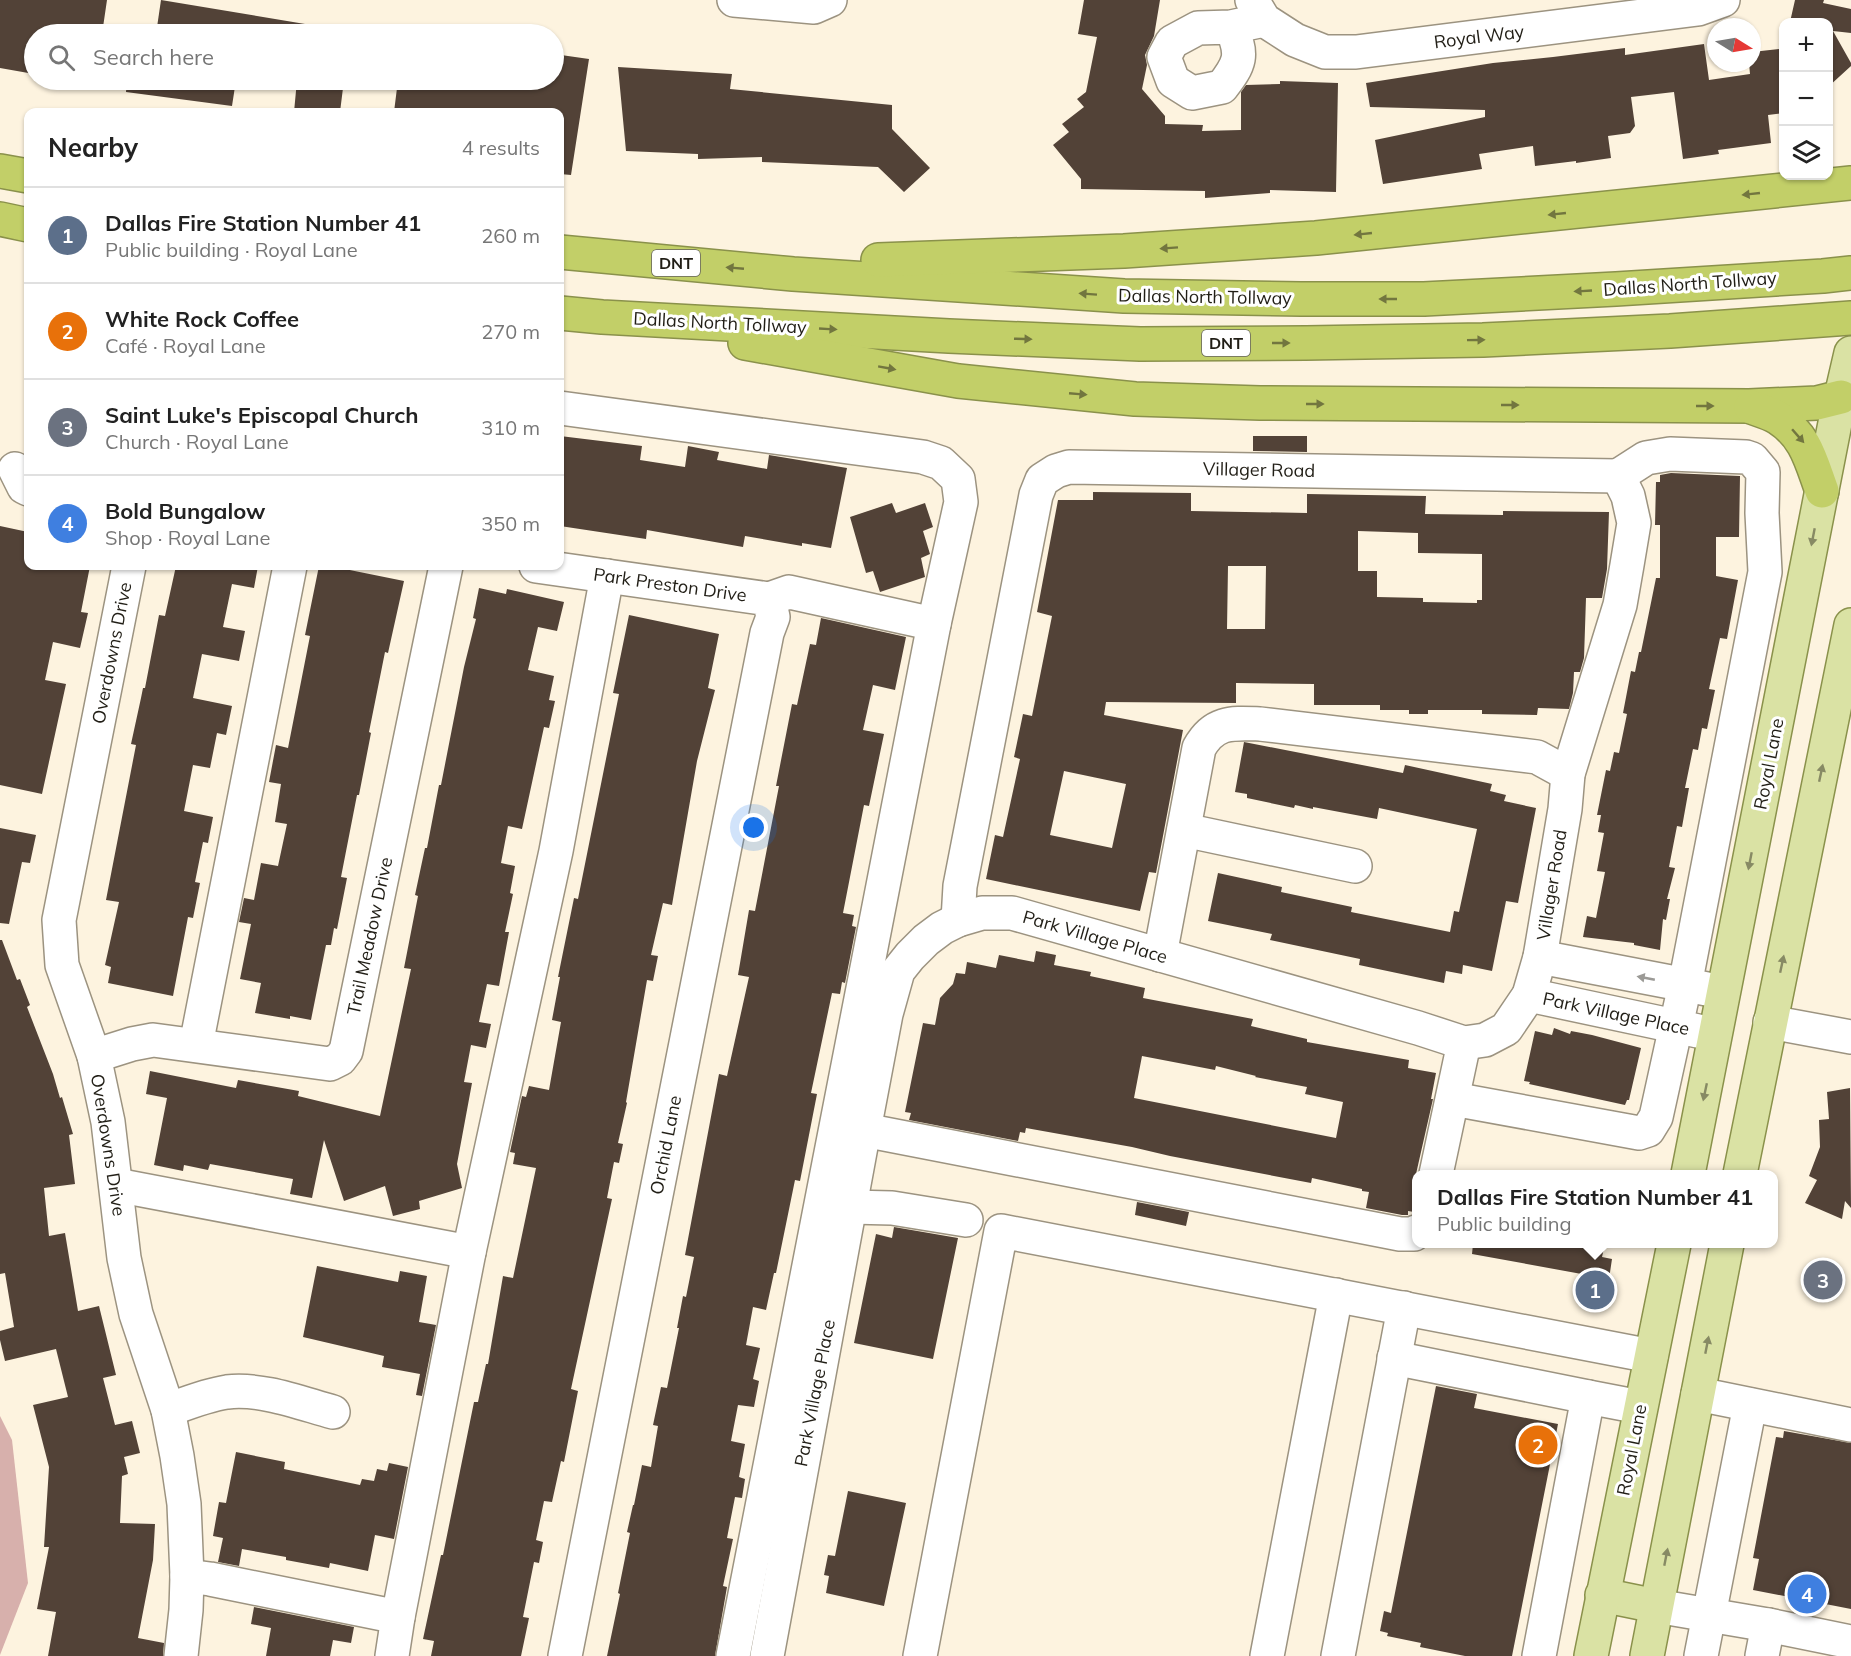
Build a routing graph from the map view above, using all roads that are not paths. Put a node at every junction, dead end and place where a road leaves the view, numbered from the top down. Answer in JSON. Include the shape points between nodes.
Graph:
{"nodes":[{"id":1,"x":734,"y":0,"type":"edge"},
{"id":2,"x":830,"y":0,"type":"edge"},
{"id":3,"x":1723,"y":0,"type":"edge"},
{"id":4,"x":1258,"y":10,"type":"edge"},
{"id":5,"x":1231,"y":27,"type":"dead end"},
{"id":6,"x":1851,"y":158,"type":"edge"},
{"id":7,"x":0,"y":171,"type":"edge"},
{"id":8,"x":1833,"y":172,"type":"edge"},
{"id":9,"x":24,"y":175,"type":"edge"},
{"id":10,"x":1819,"y":180,"type":"edge"},
{"id":11,"x":1851,"y":183,"type":"edge"},
{"id":12,"x":0,"y":219,"type":"edge"},
{"id":13,"x":24,"y":224,"type":"edge"},
{"id":14,"x":564,"y":252,"type":"edge"},
{"id":15,"x":1851,"y":273,"type":"edge"},
{"id":16,"x":793,"y":274,"type":"junction"},
{"id":17,"x":564,"y":313,"type":"edge"},
{"id":18,"x":602,"y":317,"type":"junction"},
{"id":19,"x":1851,"y":318,"type":"edge"},
{"id":20,"x":1851,"y":353,"type":"edge"},
{"id":21,"x":1846,"y":396,"type":"edge"},
{"id":22,"x":1749,"y":406,"type":"junction"},
{"id":23,"x":564,"y":409,"type":"edge"},
{"id":24,"x":1618,"y":476,"type":"junction"},
{"id":25,"x":1822,"y":491,"type":"junction"},
{"id":26,"x":128,"y":570,"type":"edge"},
{"id":27,"x":289,"y":570,"type":"edge"},
{"id":28,"x":445,"y":570,"type":"edge"},
{"id":29,"x":564,"y":570,"type":"edge"},
{"id":30,"x":607,"y":576,"type":"junction"},
{"id":31,"x":769,"y":599,"type":"junction"},
{"id":32,"x":934,"y":624,"type":"junction"},
{"id":33,"x":1851,"y":625,"type":"edge"},
{"id":34,"x":767,"y":633,"type":"joint"},
{"id":35,"x":1569,"y":774,"type":"junction"},
{"id":36,"x":1184,"y":830,"type":"junction"},
{"id":37,"x":1355,"y":866,"type":"dead end"},
{"id":38,"x":958,"y":920,"type":"junction"},
{"id":39,"x":1160,"y":955,"type":"junction"},
{"id":40,"x":1540,"y":957,"type":"junction"},
{"id":41,"x":1685,"y":985,"type":"junction"},
{"id":42,"x":1724,"y":993,"type":"junction"},
{"id":43,"x":1529,"y":995,"type":"junction"},
{"id":44,"x":1770,"y":1022,"type":"junction"},
{"id":45,"x":1676,"y":1026,"type":"junction"},
{"id":46,"x":1717,"y":1035,"type":"junction"},
{"id":47,"x":1851,"y":1037,"type":"edge"},
{"id":48,"x":1464,"y":1043,"type":"junction"},
{"id":49,"x":196,"y":1045,"type":"junction"},
{"id":50,"x":94,"y":1056,"type":"junction"},
{"id":51,"x":1453,"y":1099,"type":"junction"},
{"id":52,"x":864,"y":1130,"type":"junction"},
{"id":53,"x":1437,"y":1170,"type":"edge"},
{"id":54,"x":1689,"y":1170,"type":"edge"},
{"id":55,"x":1741,"y":1170,"type":"edge"},
{"id":56,"x":116,"y":1185,"type":"junction"},
{"id":57,"x":850,"y":1207,"type":"junction"},
{"id":58,"x":966,"y":1220,"type":"dead end"},
{"id":59,"x":1412,"y":1234,"type":"edge"},
{"id":60,"x":469,"y":1252,"type":"junction"},
{"id":61,"x":1672,"y":1253,"type":"edge"},
{"id":62,"x":1724,"y":1258,"type":"edge"},
{"id":63,"x":1336,"y":1295,"type":"junction"},
{"id":64,"x":1404,"y":1308,"type":"junction"},
{"id":65,"x":1651,"y":1356,"type":"junction"},
{"id":66,"x":1395,"y":1358,"type":"junction"},
{"id":67,"x":1698,"y":1394,"type":"junction"},
{"id":68,"x":1588,"y":1397,"type":"junction"},
{"id":69,"x":1750,"y":1404,"type":"junction"},
{"id":70,"x":1640,"y":1407,"type":"junction"},
{"id":71,"x":168,"y":1410,"type":"junction"},
{"id":72,"x":333,"y":1413,"type":"dead end"},
{"id":73,"x":1851,"y":1425,"type":"edge"},
{"id":74,"x":187,"y":1576,"type":"junction"},
{"id":75,"x":1602,"y":1595,"type":"junction"},
{"id":76,"x":1656,"y":1606,"type":"junction"},
{"id":77,"x":1709,"y":1615,"type":"junction"},
{"id":78,"x":398,"y":1617,"type":"junction"},
{"id":79,"x":1765,"y":1641,"type":"edge"},
{"id":80,"x":1834,"y":1645,"type":"edge"},
{"id":81,"x":181,"y":1656,"type":"edge"},
{"id":82,"x":392,"y":1656,"type":"edge"},
{"id":83,"x":565,"y":1656,"type":"edge"},
{"id":84,"x":733,"y":1656,"type":"edge"},
{"id":85,"x":766,"y":1656,"type":"edge"},
{"id":86,"x":920,"y":1656,"type":"edge"},
{"id":87,"x":1267,"y":1656,"type":"edge"},
{"id":88,"x":1338,"y":1656,"type":"edge"},
{"id":89,"x":1539,"y":1656,"type":"edge"},
{"id":90,"x":1591,"y":1656,"type":"edge"},
{"id":91,"x":1647,"y":1656,"type":"edge"},
{"id":92,"x":1701,"y":1656,"type":"edge"}],
"edges":[{"from":1,"to":2,"type":"street","via":[[814,7]]},
{"from":3,"to":4,"type":"street","name":"Royal Way","via":[[1698,9],[1356,52],[1325,52],[1295,40]]},
{"from":4,"to":5,"type":"street"},
{"from":6,"to":8,"type":"highway"},
{"from":7,"to":9,"type":"highway"},
{"from":10,"to":11,"type":"highway"},
{"from":10,"to":16,"type":"highway","one_way":true,"via":[[1316,238],[1113,252],[858,261]]},
{"from":12,"to":13,"type":"highway"},
{"from":16,"to":14,"type":"highway","name":"Dallas North Tollway","number":"DNT","one_way":true},
{"from":15,"to":16,"type":"highway","name":"Dallas North Tollway","number":"DNT","one_way":true,"via":[[1424,299],[1124,296]]},
{"from":17,"to":18,"type":"highway","name":"Dallas North Tollway","number":"DNT"},
{"from":18,"to":19,"type":"highway","name":"Dallas North Tollway","number":"DNT","one_way":true,"via":[[1140,344],[1484,340]]},
{"from":18,"to":22,"type":"highway","one_way":true,"via":[[958,381],[1136,399]]},
{"from":20,"to":21,"type":"main road","name":"Royal Lane"},
{"from":21,"to":22,"type":"highway","via":[[1817,403]]},
{"from":21,"to":25,"type":"main road","name":"Royal Lane"},
{"from":22,"to":25,"type":"highway","one_way":true,"via":[[1776,417],[1796,432]]},
{"from":23,"to":32,"type":"street","via":[[941,463],[958,478],[961,502]]},
{"from":24,"to":35,"type":"street","name":"Villager Road","via":[[1628,496],[1634,523],[1620,606]]},
{"from":24,"to":38,"type":"street","name":"Villager Road","via":[[1069,467],[1042,480],[1035,495],[960,886]]},
{"from":24,"to":41,"type":"street","via":[[1646,459],[1670,454],[1746,457],[1763,472],[1765,572]]},
{"from":25,"to":42,"type":"main road","name":"Royal Lane","one_way":true},
{"from":26,"to":50,"type":"street","name":"Overdowns Drive","via":[[59,920],[62,965]]},
{"from":27,"to":49,"type":"street"},
{"from":28,"to":49,"type":"street","name":"Trail Meadow Drive","via":[[346,1051],[330,1064]]},
{"from":29,"to":30,"type":"street","name":"Park Preston Drive"},
{"from":30,"to":31,"type":"street","name":"Park Preston Drive"},
{"from":30,"to":60,"type":"street","via":[[556,851]]},
{"from":31,"to":32,"type":"street","via":[[789,592]]},
{"from":31,"to":34,"type":"street","name":"Park Preston Drive","via":[[773,617]]},
{"from":32,"to":84,"type":"street"},
{"from":44,"to":33,"type":"main road","one_way":true},
{"from":34,"to":83,"type":"street","name":"Orchid Lane"},
{"from":35,"to":36,"type":"street","via":[[1537,757],[1234,723],[1216,729],[1199,748]]},
{"from":35,"to":40,"type":"street","name":"Villager Road"},
{"from":36,"to":37,"type":"street"},
{"from":36,"to":39,"type":"street"},
{"from":38,"to":39,"type":"street","name":"Park Village Place","via":[[982,913],[1012,914]]},
{"from":38,"to":52,"type":"street","name":"Park Village Place","via":[[926,940],[898,971]]},
{"from":39,"to":48,"type":"street","name":"Park Village Place"},
{"from":41,"to":40,"type":"street","one_way":true},
{"from":40,"to":43,"type":"street","name":"Villager Road"},
{"from":41,"to":42,"type":"street"},
{"from":41,"to":45,"type":"street"},
{"from":42,"to":44,"type":"main road"},
{"from":42,"to":46,"type":"main road","name":"Royal Lane"},
{"from":43,"to":45,"type":"street","name":"Park Village Place"},
{"from":43,"to":48,"type":"street","name":"Park Village Place","via":[[1506,1029],[1485,1040]]},
{"from":44,"to":46,"type":"main road"},
{"from":44,"to":47,"type":"street"},
{"from":44,"to":55,"type":"main road"},
{"from":45,"to":46,"type":"street","name":"Park Village Place"},
{"from":45,"to":51,"type":"street","via":[[1656,1117],[1648,1130],[1639,1133]]},
{"from":46,"to":54,"type":"main road","name":"Royal Lane","one_way":true},
{"from":48,"to":51,"type":"street"},
{"from":49,"to":50,"type":"street","name":"Trail Meadow Drive","via":[[153,1040]]},
{"from":50,"to":56,"type":"street","name":"Overdowns Drive"},
{"from":51,"to":53,"type":"street"},
{"from":52,"to":57,"type":"street","name":"Park Village Place"},
{"from":52,"to":59,"type":"street"},
{"from":56,"to":60,"type":"street"},
{"from":56,"to":71,"type":"street","name":"Overdowns Drive","via":[[124,1258],[136,1314]]},
{"from":57,"to":58,"type":"street","via":[[892,1208]]},
{"from":57,"to":85,"type":"street","name":"Park Village Place"},
{"from":60,"to":78,"type":"street"},
{"from":61,"to":62,"type":"main road"},
{"from":61,"to":65,"type":"main road","name":"Royal Lane"},
{"from":67,"to":62,"type":"main road","one_way":true},
{"from":63,"to":64,"type":"street"},
{"from":63,"to":86,"type":"street","via":[[1001,1231]]},
{"from":63,"to":87,"type":"street"},
{"from":64,"to":65,"type":"street"},
{"from":64,"to":66,"type":"street"},
{"from":65,"to":70,"type":"main road","name":"Royal Lane"},
{"from":66,"to":68,"type":"street"},
{"from":66,"to":88,"type":"street"},
{"from":67,"to":69,"type":"street"},
{"from":76,"to":67,"type":"main road","one_way":true},
{"from":68,"to":70,"type":"street"},
{"from":68,"to":89,"type":"street"},
{"from":69,"to":73,"type":"street"},
{"from":69,"to":77,"type":"street"},
{"from":70,"to":75,"type":"main road","name":"Royal Lane"},
{"from":71,"to":72,"type":"street","via":[[228,1392],[281,1397]]},
{"from":71,"to":74,"type":"street","name":"Overdowns Drive","via":[[184,1504]]},
{"from":74,"to":78,"type":"street"},
{"from":74,"to":81,"type":"street","name":"Overdowns Drive"},
{"from":75,"to":76,"type":"main road"},
{"from":75,"to":90,"type":"main road","name":"Royal Lane"},
{"from":76,"to":77,"type":"street"},
{"from":76,"to":91,"type":"main road"},
{"from":77,"to":79,"type":"street"},
{"from":77,"to":92,"type":"street"},
{"from":78,"to":82,"type":"street"},
{"from":79,"to":80,"type":"street"}]}
